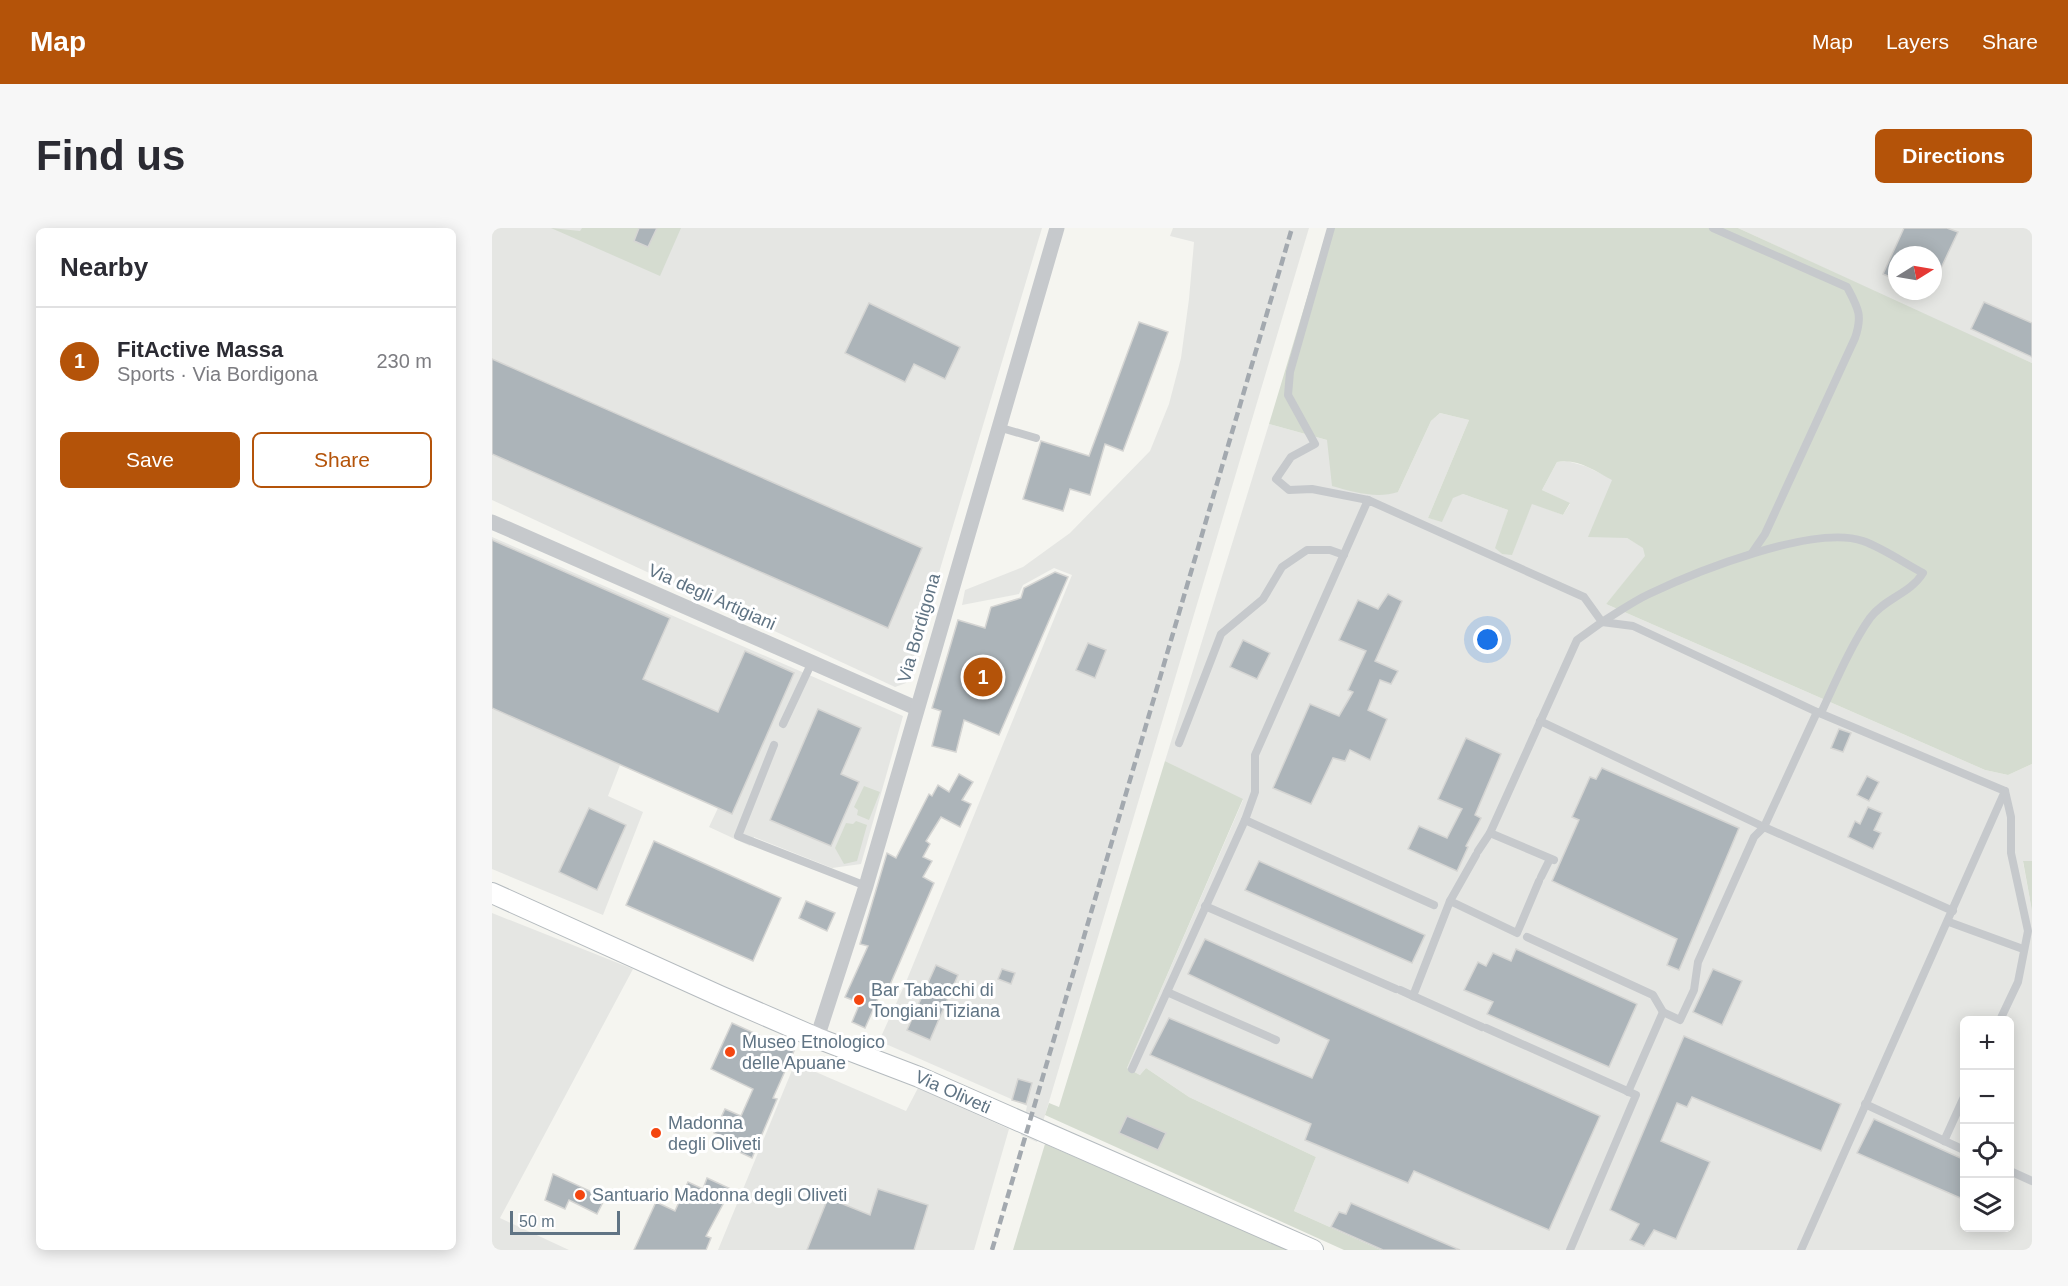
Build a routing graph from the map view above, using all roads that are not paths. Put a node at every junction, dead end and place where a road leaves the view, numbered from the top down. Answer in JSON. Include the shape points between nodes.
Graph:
{"nodes":[{"id":1,"x":1057,"y":228,"type":"edge"},
{"id":2,"x":1331,"y":228,"type":"edge"},
{"id":3,"x":1713,"y":228,"type":"edge"},
{"id":4,"x":998,"y":428,"type":"junction"},
{"id":5,"x":1036,"y":438,"type":"dead end"},
{"id":6,"x":1368,"y":500,"type":"junction"},
{"id":7,"x":492,"y":522,"type":"edge"},
{"id":8,"x":1752,"y":553,"type":"junction"},
{"id":9,"x":1344,"y":555,"type":"junction"},
{"id":10,"x":1602,"y":622,"type":"junction"},
{"id":11,"x":812,"y":662,"type":"junction"},
{"id":12,"x":916,"y":708,"type":"junction"},
{"id":13,"x":1819,"y":713,"type":"junction"},
{"id":14,"x":1540,"y":721,"type":"junction"},
{"id":15,"x":783,"y":724,"type":"dead end"},
{"id":16,"x":1179,"y":743,"type":"dead end"},
{"id":17,"x":774,"y":745,"type":"dead end"},
{"id":18,"x":2005,"y":791,"type":"junction"},
{"id":19,"x":1245,"y":820,"type":"junction"},
{"id":20,"x":1764,"y":827,"type":"junction"},
{"id":21,"x":1490,"y":833,"type":"junction"},
{"id":22,"x":866,"y":886,"type":"junction"},
{"id":23,"x":492,"y":893,"type":"edge"},
{"id":24,"x":1450,"y":901,"type":"junction"},
{"id":25,"x":1205,"y":906,"type":"junction"},
{"id":26,"x":1447,"y":911,"type":"junction"},
{"id":27,"x":1953,"y":911,"type":"junction"},
{"id":28,"x":1949,"y":922,"type":"junction"},
{"id":29,"x":1522,"y":935,"type":"junction"},
{"id":30,"x":2023,"y":949,"type":"junction"},
{"id":31,"x":1167,"y":992,"type":"junction"},
{"id":32,"x":1413,"y":996,"type":"junction"},
{"id":33,"x":1664,"y":1012,"type":"junction"},
{"id":34,"x":2002,"y":1016,"type":"edge"},
{"id":35,"x":817,"y":1038,"type":"junction"},
{"id":36,"x":1276,"y":1040,"type":"dead end"},
{"id":37,"x":1132,"y":1069,"type":"dead end"},
{"id":38,"x":1628,"y":1092,"type":"junction"},
{"id":39,"x":1865,"y":1104,"type":"junction"},
{"id":40,"x":1960,"y":1107,"type":"edge"},
{"id":41,"x":1944,"y":1141,"type":"junction"},
{"id":42,"x":1960,"y":1148,"type":"edge"},
{"id":43,"x":2014,"y":1173,"type":"edge"},
{"id":44,"x":2032,"y":1181,"type":"edge"},
{"id":45,"x":1313,"y":1250,"type":"edge"},
{"id":46,"x":1570,"y":1250,"type":"edge"},
{"id":47,"x":1801,"y":1250,"type":"edge"}],
"edges":[{"from":1,"to":4,"type":"street","name":"Via Bordigona"},
{"from":2,"to":6,"type":"lane","via":[[1290,372],[1288,395],[1315,444],[1291,457],[1276,479],[1289,490],[1312,489]]},
{"from":3,"to":8,"type":"lane","via":[[1847,287],[1861,321],[1765,534]]},
{"from":4,"to":5,"type":"lane"},
{"from":4,"to":12,"type":"street","name":"Via Bordigona"},
{"from":6,"to":9,"type":"lane"},
{"from":6,"to":10,"type":"lane","via":[[1584,597]]},
{"from":7,"to":11,"type":"street","name":"Via degli Artigiani"},
{"from":8,"to":10,"type":"lane","via":[[1649,594]]},
{"from":8,"to":13,"type":"lane","via":[[1799,541],[1845,539],[1862,541],[1923,573],[1917,583],[1890,599],[1871,617]]},
{"from":9,"to":16,"type":"lane","via":[[1330,550],[1307,550],[1282,567],[1263,599],[1221,634]]},
{"from":9,"to":19,"type":"lane","via":[[1255,755],[1255,792]]},
{"from":10,"to":13,"type":"lane","via":[[1633,626]]},
{"from":10,"to":14,"type":"lane","via":[[1577,640]]},
{"from":11,"to":12,"type":"street","name":"Via degli Artigiani"},
{"from":11,"to":15,"type":"lane"},
{"from":12,"to":22,"type":"street","name":"Via Bordigona"},
{"from":13,"to":18,"type":"lane"},
{"from":13,"to":20,"type":"lane"},
{"from":14,"to":20,"type":"lane"},
{"from":14,"to":21,"type":"lane"},
{"from":17,"to":22,"type":"lane","via":[[738,836]]},
{"from":18,"to":27,"type":"lane"},
{"from":18,"to":30,"type":"lane","via":[[2011,853],[2028,931]]},
{"from":19,"to":25,"type":"lane"},
{"from":19,"to":26,"type":"lane"},
{"from":20,"to":27,"type":"lane"},
{"from":20,"to":33,"type":"lane","via":[[1754,837],[1698,962],[1694,990],[1680,1020]]},
{"from":21,"to":24,"type":"lane"},
{"from":21,"to":29,"type":"lane","via":[[1552,859],[1540,879]]},
{"from":22,"to":35,"type":"street","name":"Via Bordigona"},
{"from":23,"to":35,"type":"main road","name":"Via Oliveti"},
{"from":24,"to":26,"type":"lane"},
{"from":24,"to":29,"type":"lane"},
{"from":25,"to":31,"type":"lane"},
{"from":25,"to":32,"type":"lane"},
{"from":26,"to":32,"type":"lane"},
{"from":27,"to":28,"type":"lane"},
{"from":28,"to":30,"type":"lane"},
{"from":28,"to":39,"type":"lane"},
{"from":29,"to":33,"type":"lane","via":[[1653,994]]},
{"from":30,"to":34,"type":"lane","via":[[2018,981]]},
{"from":31,"to":36,"type":"lane"},
{"from":31,"to":37,"type":"lane"},
{"from":32,"to":38,"type":"lane"},
{"from":33,"to":38,"type":"lane"},
{"from":35,"to":45,"type":"main road","name":"Via Oliveti","via":[[919,1077]]},
{"from":38,"to":46,"type":"lane","via":[[1636,1095]]},
{"from":39,"to":41,"type":"lane"},
{"from":39,"to":47,"type":"lane"},
{"from":40,"to":41,"type":"lane"},
{"from":41,"to":42,"type":"lane"},
{"from":43,"to":44,"type":"lane"}]}
